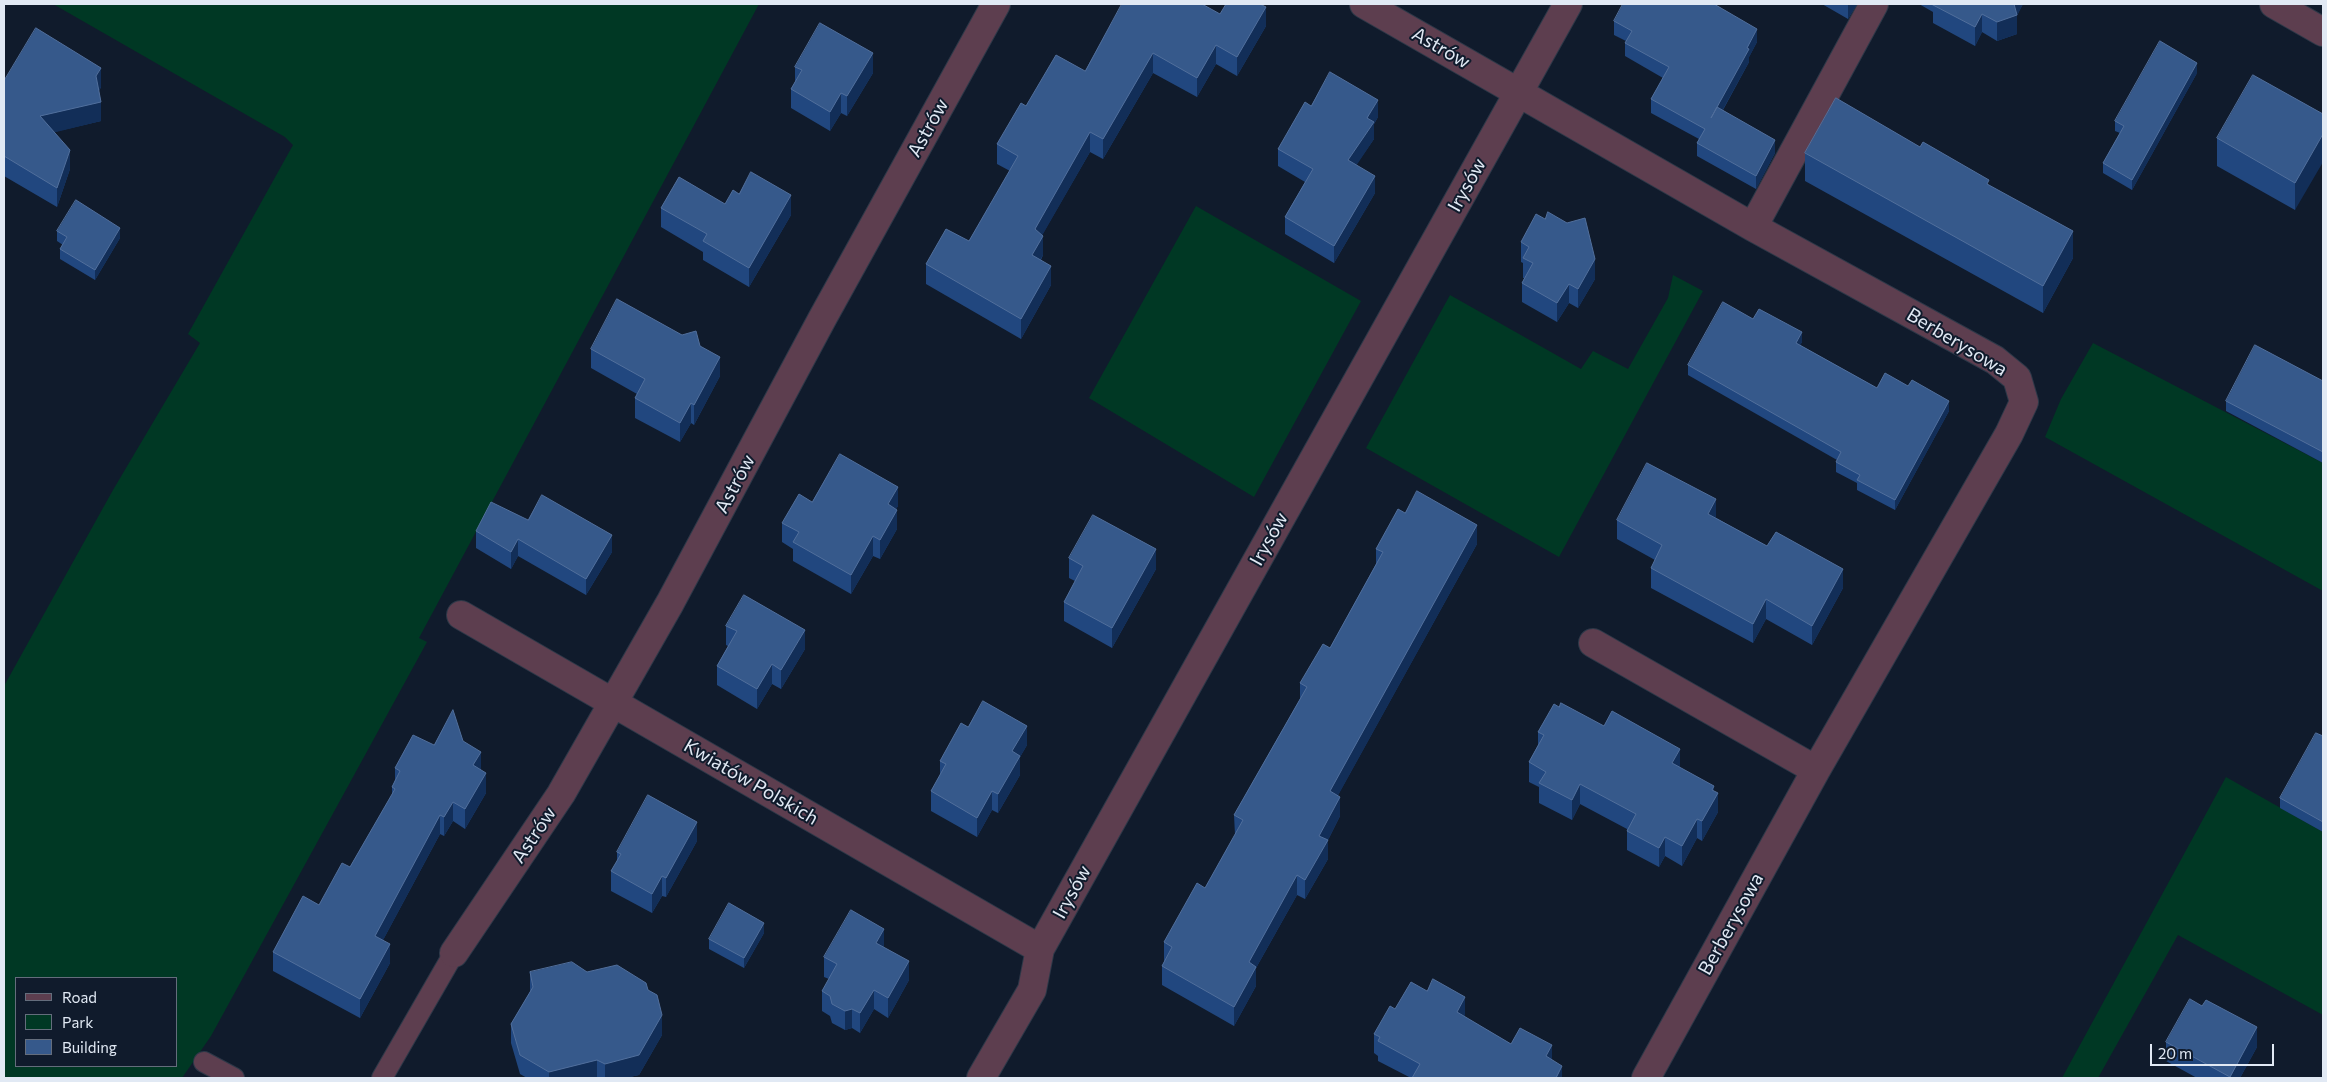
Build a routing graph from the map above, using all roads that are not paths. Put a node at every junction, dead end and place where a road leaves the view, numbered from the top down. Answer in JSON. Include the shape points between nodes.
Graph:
{"nodes":[{"id":1,"x":996,"y":4,"type":"edge"},
{"id":2,"x":1364,"y":4,"type":"edge"},
{"id":3,"x":1568,"y":4,"type":"edge"},
{"id":4,"x":1874,"y":4,"type":"edge"},
{"id":5,"x":2274,"y":4,"type":"edge"},
{"id":6,"x":2323,"y":32,"type":"edge"},
{"id":7,"x":1519,"y":92,"type":"junction"},
{"id":8,"x":1753,"y":227,"type":"junction"},
{"id":9,"x":461,"y":615,"type":"dead end"},
{"id":10,"x":1593,"y":643,"type":"dead end"},
{"id":11,"x":612,"y":702,"type":"junction"},
{"id":12,"x":1816,"y":770,"type":"junction"},
{"id":13,"x":1040,"y":949,"type":"junction"},
{"id":14,"x":454,"y":953,"type":"joint"},
{"id":15,"x":204,"y":1062,"type":"dead end"},
{"id":16,"x":234,"y":1078,"type":"edge"},
{"id":17,"x":382,"y":1078,"type":"edge"},
{"id":18,"x":981,"y":1078,"type":"edge"},
{"id":19,"x":1646,"y":1078,"type":"edge"}],
"edges":[{"from":1,"to":11,"type":"street","name":"Astrów","via":[[675,594]]},
{"from":2,"to":7,"type":"street","name":"Astrów"},
{"from":3,"to":7,"type":"street","name":"Irysów"},
{"from":4,"to":8,"type":"street"},
{"from":5,"to":6,"type":"street"},
{"from":7,"to":8,"type":"street","name":"Astrów"},
{"from":7,"to":13,"type":"street","name":"Irysów"},
{"from":8,"to":12,"type":"street","name":"Berberysowa","via":[[1995,360],[2017,378],[2024,402],[2010,434]]},
{"from":9,"to":11,"type":"street","name":"Kwiatów Polskich"},
{"from":10,"to":12,"type":"street"},
{"from":11,"to":13,"type":"street","name":"Kwiatów Polskich"},
{"from":11,"to":14,"type":"street","name":"Astrów","via":[[561,794]]},
{"from":12,"to":19,"type":"street","name":"Berberysowa"},
{"from":13,"to":18,"type":"street","name":"Irysów","via":[[1032,990]]},
{"from":14,"to":17,"type":"lane"},
{"from":15,"to":16,"type":"lane"}]}
